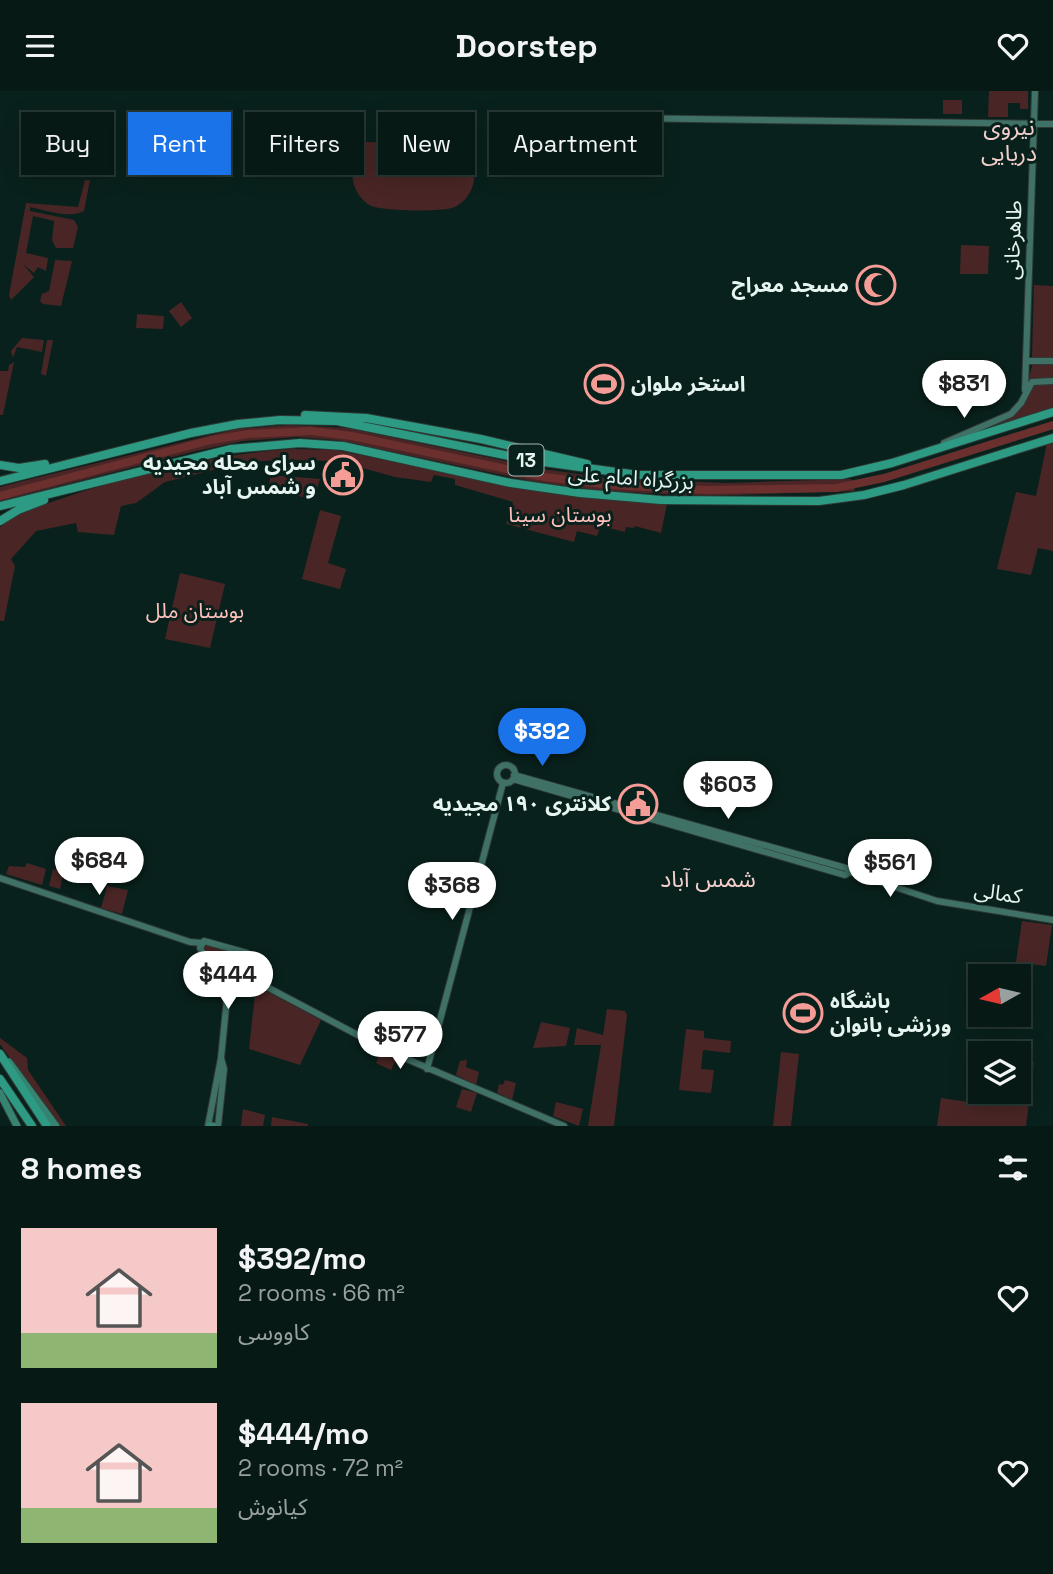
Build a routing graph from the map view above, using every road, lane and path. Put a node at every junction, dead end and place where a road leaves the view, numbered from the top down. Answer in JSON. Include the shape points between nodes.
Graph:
{"nodes":[{"id":1,"x":1035,"y":91,"type":"edge"},
{"id":2,"x":662,"y":118,"type":"edge"},
{"id":3,"x":1034,"y":123,"type":"junction"},
{"id":4,"x":1053,"y":124,"type":"edge"},
{"id":5,"x":1027,"y":361,"type":"junction"},
{"id":6,"x":1053,"y":361,"type":"edge"},
{"id":7,"x":1053,"y":381,"type":"edge"},
{"id":8,"x":1025,"y":390,"type":"junction"},
{"id":9,"x":1053,"y":412,"type":"edge"},
{"id":10,"x":1053,"y":437,"type":"edge"},
{"id":11,"x":914,"y":456,"type":"junction"},
{"id":12,"x":72,"y":461,"type":"junction"},
{"id":13,"x":0,"y":465,"type":"edge"},
{"id":14,"x":0,"y":481,"type":"edge"},
{"id":15,"x":94,"y":482,"type":"junction"},
{"id":16,"x":0,"y":506,"type":"edge"},
{"id":17,"x":0,"y":521,"type":"edge"},
{"id":18,"x":514,"y":777,"type":"junction"},
{"id":19,"x":503,"y":783,"type":"junction"},
{"id":20,"x":0,"y":878,"type":"edge"},
{"id":21,"x":1053,"y":920,"type":"edge"},
{"id":22,"x":190,"y":942,"type":"junction"},
{"id":23,"x":202,"y":943,"type":"junction"},
{"id":24,"x":201,"y":953,"type":"junction"},
{"id":25,"x":251,"y":960,"type":"junction"},
{"id":26,"x":224,"y":962,"type":"junction"},
{"id":27,"x":237,"y":966,"type":"junction"},
{"id":28,"x":253,"y":980,"type":"junction"},
{"id":29,"x":227,"y":997,"type":"junction"},
{"id":30,"x":0,"y":1052,"type":"edge"},
{"id":31,"x":221,"y":1058,"type":"junction"},
{"id":32,"x":427,"y":1069,"type":"junction"},
{"id":33,"x":0,"y":1079,"type":"edge"},
{"id":34,"x":0,"y":1093,"type":"edge"},
{"id":35,"x":17,"y":1126,"type":"edge"},
{"id":36,"x":32,"y":1126,"type":"edge"},
{"id":37,"x":47,"y":1126,"type":"edge"},
{"id":38,"x":56,"y":1126,"type":"edge"},
{"id":39,"x":212,"y":1126,"type":"edge"},
{"id":40,"x":564,"y":1126,"type":"edge"}],
"edges":[{"from":1,"to":3,"type":"main road","name":"طاهرخانی"},
{"from":2,"to":3,"type":"main road"},
{"from":3,"to":4,"type":"main road"},
{"from":3,"to":5,"type":"main road","name":"طاهرخانی"},
{"from":5,"to":6,"type":"main road"},
{"from":5,"to":8,"type":"main road","name":"طاهرخانی"},
{"from":7,"to":8,"type":"main road","via":[[1034,381]]},
{"from":8,"to":11,"type":"main road","via":[[1021,403],[1008,417]]},
{"from":9,"to":11,"type":"highway","name":"بزرگراه امام علی"},
{"from":10,"to":15,"type":"highway","name":"بزرگراه امام علی","number":"13","via":[[881,491],[819,501],[661,500],[580,493],[310,443],[231,449]]},
{"from":11,"to":12,"type":"highway","name":"بزرگراه امام علی","via":[[841,475],[638,475],[481,439],[323,414],[238,423]]},
{"from":12,"to":13,"type":"highway","via":[[19,468]]},
{"from":12,"to":14,"type":"highway"},
{"from":15,"to":16,"type":"highway","name":"بزرگراه امام علی","number":"13"},
{"from":15,"to":17,"type":"highway","via":[[25,506]]},
{"from":18,"to":19,"type":"main road"},
{"from":18,"to":19,"type":"main road","via":[[510,767],[500,768],[497,778]]},
{"from":18,"to":21,"type":"main road","name":"کمالی","via":[[846,868],[937,901]]},
{"from":19,"to":32,"type":"main road"},
{"from":20,"to":22,"type":"main road"},
{"from":22,"to":23,"type":"main road"},
{"from":22,"to":24,"type":"main road"},
{"from":23,"to":24,"type":"main road"},
{"from":23,"to":25,"type":"main road","via":[[247,953]]},
{"from":24,"to":26,"type":"main road"},
{"from":25,"to":27,"type":"main road","via":[[246,967]]},
{"from":25,"to":28,"type":"main road"},
{"from":26,"to":27,"type":"main road"},
{"from":26,"to":29,"type":"main road"},
{"from":27,"to":28,"type":"main road"},
{"from":27,"to":29,"type":"main road"},
{"from":28,"to":32,"type":"main road"},
{"from":29,"to":31,"type":"main road"},
{"from":30,"to":37,"type":"highway"},
{"from":30,"to":38,"type":"main road"},
{"from":31,"to":39,"type":"main road"},
{"from":31,"to":39,"type":"main road","via":[[224,1069]]},
{"from":32,"to":40,"type":"main road"},
{"from":33,"to":36,"type":"highway"},
{"from":34,"to":35,"type":"main road"}]}
